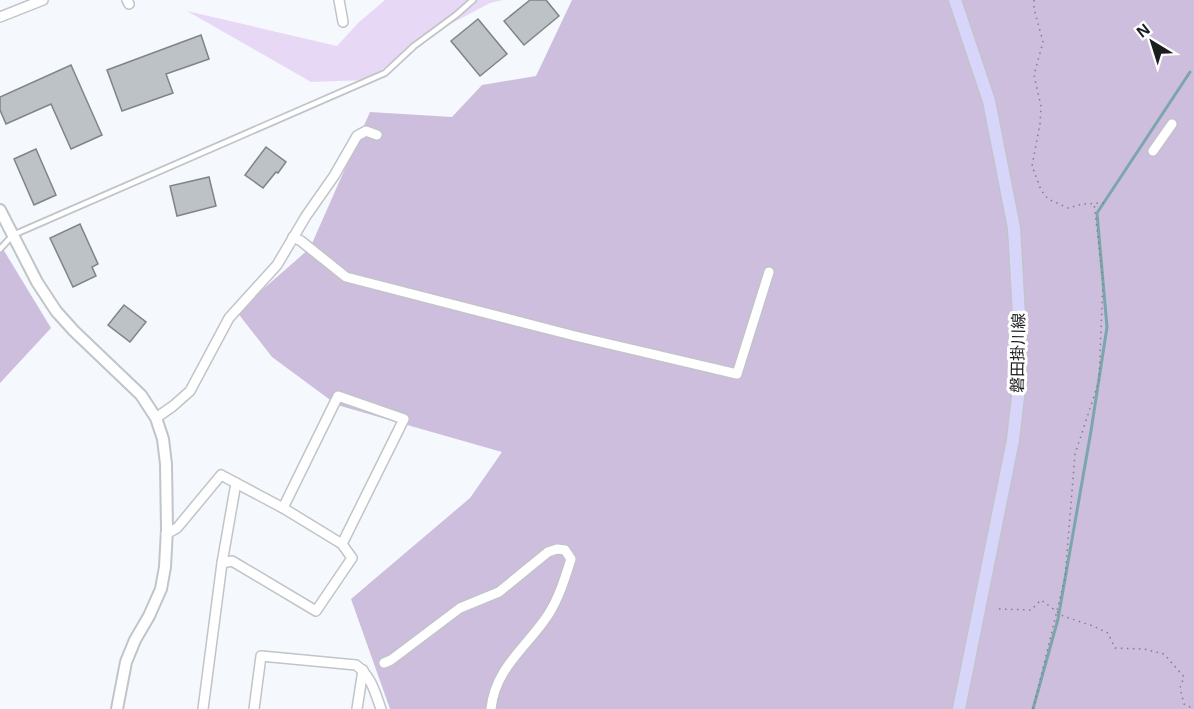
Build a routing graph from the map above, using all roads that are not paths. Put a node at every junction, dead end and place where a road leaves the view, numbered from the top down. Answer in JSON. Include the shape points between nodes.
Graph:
{"nodes":[{"id":1,"x":43,"y":0,"type":"edge"},
{"id":2,"x":339,"y":0,"type":"edge"},
{"id":3,"x":473,"y":0,"type":"edge"},
{"id":4,"x":955,"y":0,"type":"edge"},
{"id":5,"x":0,"y":17,"type":"edge"},
{"id":6,"x":343,"y":22,"type":"dead end"},
{"id":7,"x":1172,"y":124,"type":"dead end"},
{"id":8,"x":377,"y":135,"type":"dead end"},
{"id":9,"x":1153,"y":151,"type":"dead end"},
{"id":10,"x":0,"y":210,"type":"edge"},
{"id":11,"x":13,"y":235,"type":"junction"},
{"id":12,"x":293,"y":237,"type":"junction"},
{"id":13,"x":0,"y":249,"type":"edge"},
{"id":14,"x":769,"y":272,"type":"dead end"},
{"id":15,"x":156,"y":418,"type":"junction"},
{"id":16,"x":236,"y":483,"type":"junction"},
{"id":17,"x":283,"y":508,"type":"junction"},
{"id":18,"x":166,"y":534,"type":"junction"},
{"id":19,"x":342,"y":544,"type":"junction"},
{"id":20,"x":222,"y":563,"type":"junction"},
{"id":21,"x":384,"y":663,"type":"dead end"},
{"id":22,"x":363,"y":670,"type":"junction"},
{"id":23,"x":117,"y":709,"type":"edge"},
{"id":24,"x":203,"y":709,"type":"edge"},
{"id":25,"x":254,"y":709,"type":"edge"},
{"id":26,"x":357,"y":709,"type":"edge"},
{"id":27,"x":381,"y":709,"type":"edge"},
{"id":28,"x":491,"y":709,"type":"edge"},
{"id":29,"x":959,"y":709,"type":"edge"}],
"edges":[{"from":1,"to":5,"type":"street"},
{"from":2,"to":6,"type":"street"},
{"from":3,"to":11,"type":"lane","via":[[414,45],[385,73]]},
{"from":4,"to":29,"type":"main road","name":"磐田掛川線","via":[[989,101],[1014,228],[1020,379],[1013,440]]},
{"from":7,"to":9,"type":"street"},
{"from":8,"to":12,"type":"street","via":[[366,131],[357,136]]},
{"from":10,"to":11,"type":"street"},
{"from":11,"to":13,"type":"lane"},
{"from":11,"to":15,"type":"street","via":[[56,311],[141,395]]},
{"from":12,"to":14,"type":"street","via":[[346,277],[737,374]]},
{"from":12,"to":15,"type":"street","via":[[277,265],[229,318],[190,391]]},
{"from":15,"to":18,"type":"street","via":[[166,464]]},
{"from":16,"to":17,"type":"street"},
{"from":16,"to":18,"type":"street","via":[[221,475],[177,528]]},
{"from":16,"to":20,"type":"street"},
{"from":17,"to":19,"type":"street"},
{"from":17,"to":19,"type":"street","via":[[338,396],[404,419]]},
{"from":18,"to":23,"type":"street","via":[[161,589],[126,662]]},
{"from":19,"to":20,"type":"street","via":[[352,558],[316,611],[232,561]]},
{"from":20,"to":24,"type":"street"},
{"from":21,"to":28,"type":"street","via":[[460,608],[499,592],[548,552],[565,550],[571,559],[559,593],[549,613],[498,680]]},
{"from":22,"to":25,"type":"street","via":[[356,665],[261,656]]},
{"from":22,"to":26,"type":"street"},
{"from":22,"to":27,"type":"street"}]}
